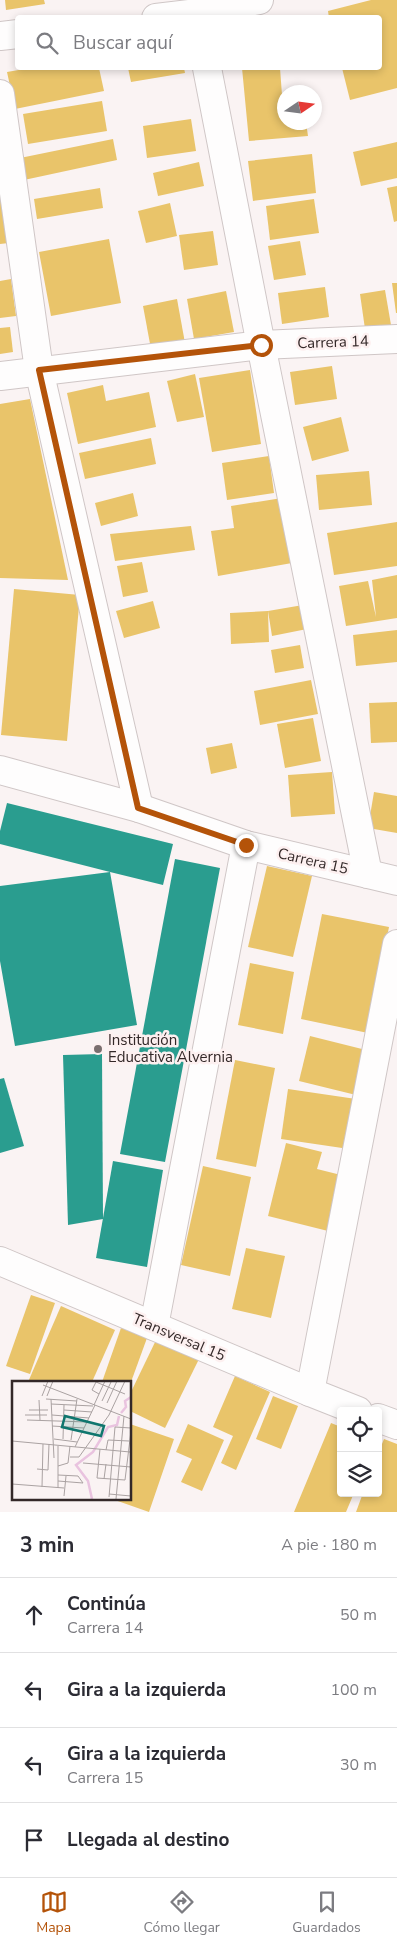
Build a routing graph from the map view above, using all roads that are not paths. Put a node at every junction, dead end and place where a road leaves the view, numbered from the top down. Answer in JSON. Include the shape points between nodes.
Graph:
{"nodes":[{"id":1,"x":259,"y":0,"type":"edge"},
{"id":2,"x":196,"y":10,"type":"edge"},
{"id":3,"x":171,"y":15,"type":"edge"},
{"id":4,"x":15,"y":34,"type":"edge"},
{"id":5,"x":0,"y":36,"type":"edge"},
{"id":6,"x":207,"y":70,"type":"edge"},
{"id":7,"x":0,"y":94,"type":"edge"},
{"id":8,"x":397,"y":339,"type":"edge"},
{"id":9,"x":261,"y":345,"type":"junction"},
{"id":10,"x":39,"y":370,"type":"junction"},
{"id":11,"x":0,"y":376,"type":"edge"},
{"id":12,"x":0,"y":770,"type":"edge"},
{"id":13,"x":138,"y":808,"type":"junction"},
{"id":14,"x":246,"y":845,"type":"junction"},
{"id":15,"x":368,"y":874,"type":"junction"},
{"id":16,"x":397,"y":881,"type":"edge"},
{"id":17,"x":397,"y":944,"type":"edge"},
{"id":18,"x":0,"y":1261,"type":"edge"},
{"id":19,"x":154,"y":1326,"type":"junction"},
{"id":20,"x":310,"y":1392,"type":"junction"},
{"id":21,"x":348,"y":1407,"type":"edge"},
{"id":22,"x":382,"y":1420,"type":"edge"},
{"id":23,"x":397,"y":1426,"type":"edge"}],
"edges":[{"from":1,"to":2,"type":"street"},
{"from":2,"to":3,"type":"street"},
{"from":4,"to":5,"type":"street"},
{"from":6,"to":9,"type":"street"},
{"from":7,"to":10,"type":"street"},
{"from":8,"to":9,"type":"street","name":"Carrera 14"},
{"from":9,"to":10,"type":"street","name":"Carrera 14"},
{"from":9,"to":15,"type":"street"},
{"from":10,"to":11,"type":"street","name":"Carrera 14"},
{"from":10,"to":13,"type":"street"},
{"from":12,"to":13,"type":"street","name":"Carrera 15"},
{"from":13,"to":14,"type":"street","name":"Carrera 15"},
{"from":14,"to":15,"type":"street","name":"Carrera 15"},
{"from":14,"to":19,"type":"street"},
{"from":15,"to":16,"type":"street","name":"Carrera 15"},
{"from":17,"to":20,"type":"street"},
{"from":18,"to":19,"type":"street","name":"Transversal 15"},
{"from":19,"to":20,"type":"street","name":"Transversal 15"},
{"from":20,"to":21,"type":"street","name":"Transversal 15"},
{"from":22,"to":23,"type":"street"}]}
